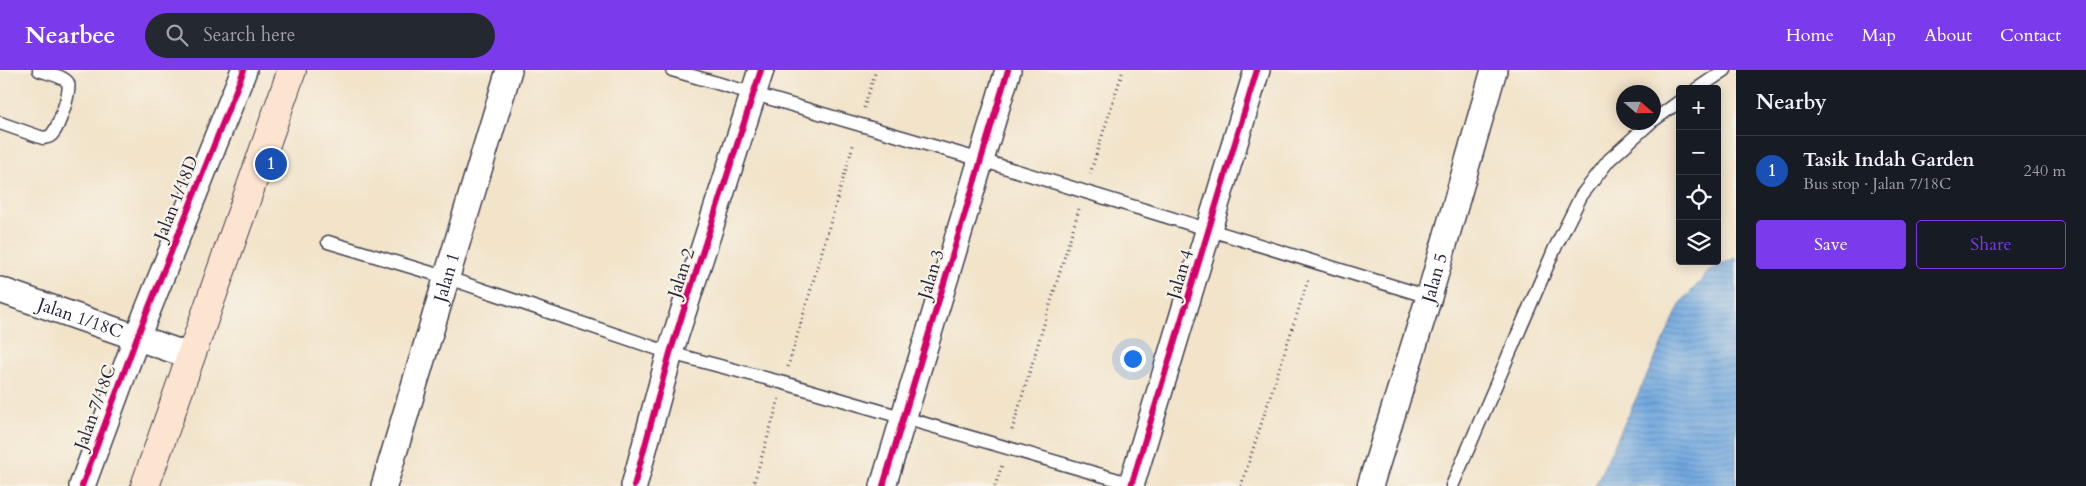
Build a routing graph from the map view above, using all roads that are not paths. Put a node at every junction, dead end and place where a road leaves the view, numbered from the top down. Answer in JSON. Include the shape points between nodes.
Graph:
{"nodes":[{"id":1,"x":39,"y":70,"type":"edge"},
{"id":2,"x":244,"y":70,"type":"edge"},
{"id":3,"x":292,"y":70,"type":"edge"},
{"id":4,"x":509,"y":70,"type":"edge"},
{"id":5,"x":672,"y":70,"type":"edge"},
{"id":6,"x":761,"y":70,"type":"edge"},
{"id":7,"x":1008,"y":70,"type":"edge"},
{"id":8,"x":1257,"y":70,"type":"edge"},
{"id":9,"x":1494,"y":70,"type":"edge"},
{"id":10,"x":1725,"y":70,"type":"edge"},
{"id":11,"x":1703,"y":85,"type":"edge"},
{"id":12,"x":754,"y":95,"type":"junction"},
{"id":13,"x":1676,"y":104,"type":"edge"},
{"id":14,"x":1661,"y":115,"type":"edge"},
{"id":15,"x":0,"y":123,"type":"edge"},
{"id":16,"x":1642,"y":130,"type":"edge"},
{"id":17,"x":981,"y":160,"type":"junction"},
{"id":18,"x":1209,"y":230,"type":"junction"},
{"id":19,"x":328,"y":242,"type":"dead end"},
{"id":20,"x":448,"y":278,"type":"junction"},
{"id":21,"x":0,"y":290,"type":"edge"},
{"id":22,"x":1429,"y":298,"type":"junction"},
{"id":23,"x":136,"y":337,"type":"junction"},
{"id":24,"x":670,"y":353,"type":"junction"},
{"id":25,"x":190,"y":356,"type":"junction"},
{"id":26,"x":903,"y":419,"type":"junction"},
{"id":27,"x":1131,"y":485,"type":"edge"},
{"id":28,"x":82,"y":486,"type":"edge"},
{"id":29,"x":145,"y":486,"type":"edge"},
{"id":30,"x":384,"y":486,"type":"edge"},
{"id":31,"x":634,"y":486,"type":"edge"},
{"id":32,"x":883,"y":486,"type":"edge"},
{"id":33,"x":1370,"y":486,"type":"edge"},
{"id":34,"x":1452,"y":486,"type":"edge"}],
"edges":[{"from":1,"to":15,"type":"lane","via":[[64,79],[68,84],[69,92],[55,132],[43,138]]},
{"from":2,"to":23,"type":"street","name":"Jalan 1/18D"},
{"from":3,"to":25,"type":"street"},
{"from":4,"to":20,"type":"street","name":"Jalan 1"},
{"from":5,"to":12,"type":"lane"},
{"from":6,"to":12,"type":"street","name":"Jalan 2"},
{"from":7,"to":17,"type":"street","name":"Jalan 3"},
{"from":8,"to":18,"type":"street","name":"Jalan 4"},
{"from":9,"to":22,"type":"street","name":"Jalan 5"},
{"from":10,"to":11,"type":"lane"},
{"from":12,"to":17,"type":"lane"},
{"from":12,"to":24,"type":"street","name":"Jalan 2"},
{"from":13,"to":14,"type":"lane"},
{"from":16,"to":34,"type":"lane","via":[[1609,160],[1582,196],[1555,248]]},
{"from":17,"to":18,"type":"lane"},
{"from":17,"to":26,"type":"street","name":"Jalan 3"},
{"from":18,"to":22,"type":"lane"},
{"from":18,"to":27,"type":"street","name":"Jalan 4"},
{"from":19,"to":20,"type":"lane"},
{"from":20,"to":24,"type":"lane"},
{"from":20,"to":30,"type":"street","name":"Jalan 1"},
{"from":21,"to":23,"type":"street","name":"Jalan 1/18C"},
{"from":22,"to":33,"type":"street","name":"Jalan 5"},
{"from":23,"to":25,"type":"street","name":"Jalan 1/18C"},
{"from":23,"to":28,"type":"street","name":"Jalan 7/18C"},
{"from":24,"to":26,"type":"lane"},
{"from":24,"to":31,"type":"street","name":"Jalan 2"},
{"from":25,"to":29,"type":"street"},
{"from":26,"to":27,"type":"lane"},
{"from":26,"to":32,"type":"street","name":"Jalan 3"}]}
